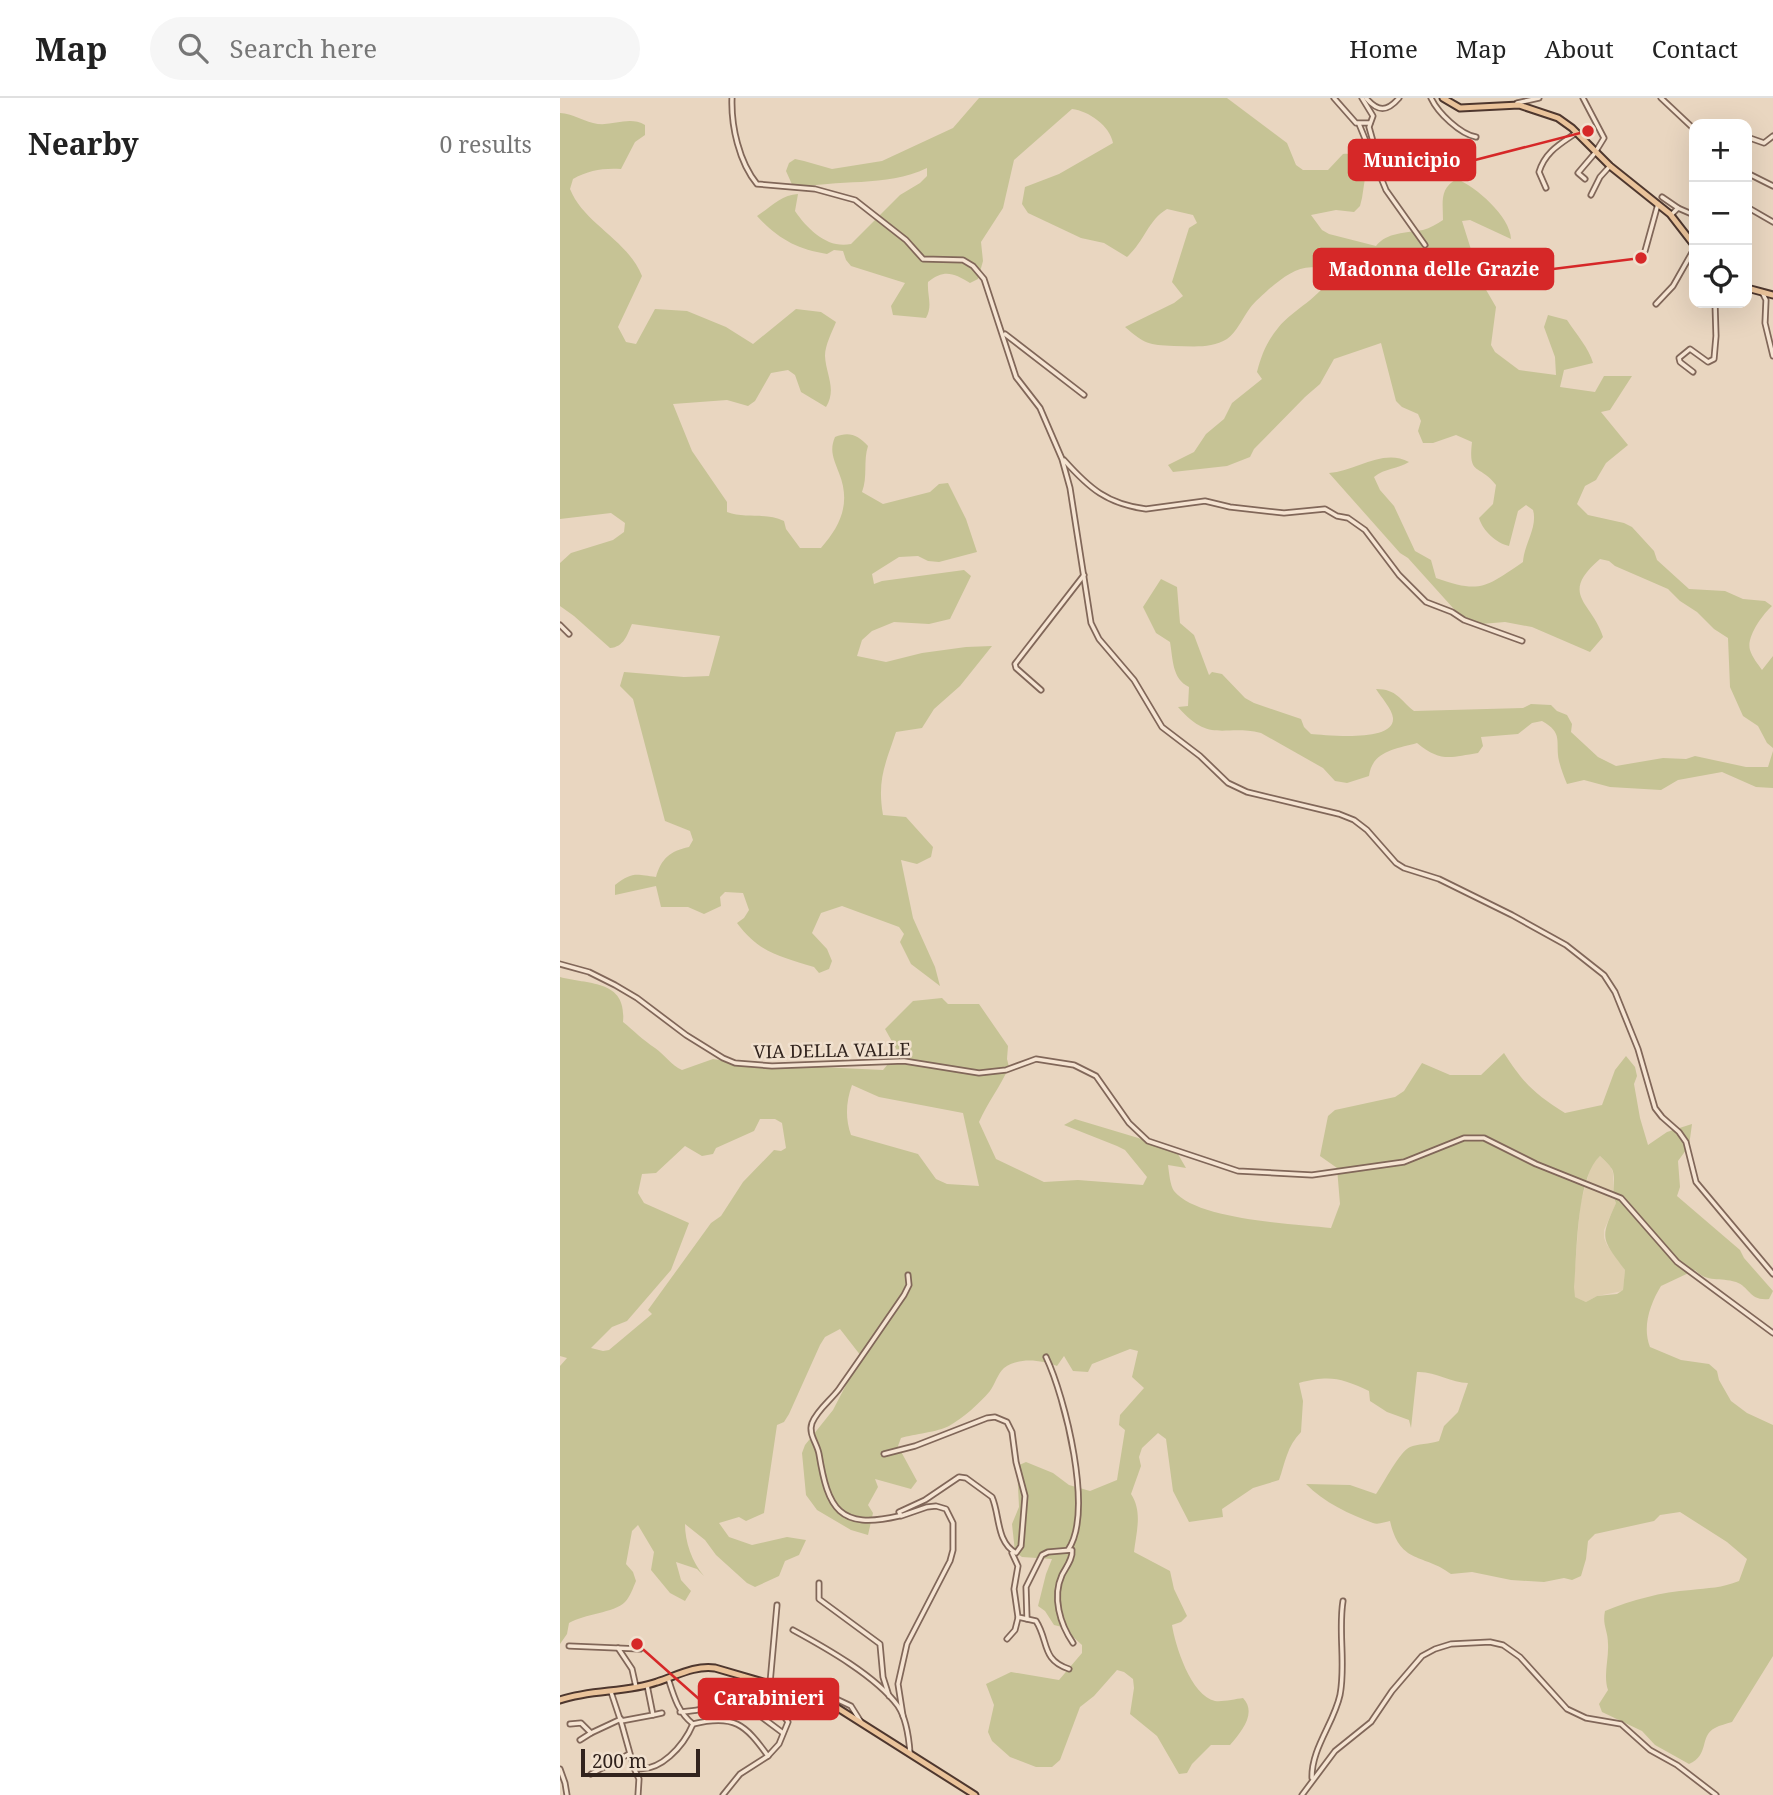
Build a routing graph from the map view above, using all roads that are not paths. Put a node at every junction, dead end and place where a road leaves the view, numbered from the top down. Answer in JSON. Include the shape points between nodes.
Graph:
{"nodes":[{"id":1,"x":732,"y":98,"type":"edge"},
{"id":2,"x":1334,"y":98,"type":"edge"},
{"id":3,"x":1364,"y":98,"type":"edge"},
{"id":4,"x":1399,"y":98,"type":"edge"},
{"id":5,"x":1432,"y":98,"type":"edge"},
{"id":6,"x":1443,"y":98,"type":"edge"},
{"id":7,"x":1583,"y":98,"type":"edge"},
{"id":8,"x":1661,"y":98,"type":"edge"},
{"id":9,"x":1537,"y":99,"type":"edge"},
{"id":10,"x":1512,"y":104,"type":"junction"},
{"id":11,"x":1535,"y":109,"type":"junction"},
{"id":12,"x":1370,"y":123,"type":"junction"},
{"id":13,"x":1359,"y":124,"type":"junction"},
{"id":14,"x":1689,"y":126,"type":"edge"},
{"id":15,"x":1576,"y":133,"type":"junction"},
{"id":16,"x":1773,"y":136,"type":"edge"},
{"id":17,"x":1476,"y":137,"type":"dead end"},
{"id":18,"x":1752,"y":139,"type":"edge"},
{"id":19,"x":1374,"y":145,"type":"dead end"},
{"id":20,"x":1595,"y":153,"type":"junction"},
{"id":21,"x":1610,"y":166,"type":"junction"},
{"id":22,"x":1752,"y":176,"type":"edge"},
{"id":23,"x":1585,"y":179,"type":"dead end"},
{"id":24,"x":1773,"y":184,"type":"edge"},
{"id":25,"x":1546,"y":188,"type":"dead end"},
{"id":26,"x":1591,"y":195,"type":"dead end"},
{"id":27,"x":1662,"y":197,"type":"dead end"},
{"id":28,"x":1658,"y":204,"type":"junction"},
{"id":29,"x":1678,"y":208,"type":"junction"},
{"id":30,"x":1752,"y":210,"type":"edge"},
{"id":31,"x":1689,"y":213,"type":"edge"},
{"id":32,"x":1671,"y":215,"type":"junction"},
{"id":33,"x":1773,"y":222,"type":"edge"},
{"id":34,"x":1425,"y":245,"type":"dead end"},
{"id":35,"x":1693,"y":245,"type":"edge"},
{"id":36,"x":1645,"y":251,"type":"dead end"},
{"id":37,"x":1689,"y":256,"type":"edge"},
{"id":38,"x":1752,"y":289,"type":"edge"},
{"id":39,"x":1756,"y":290,"type":"junction"},
{"id":40,"x":1773,"y":295,"type":"edge"},
{"id":41,"x":1656,"y":304,"type":"dead end"},
{"id":42,"x":1715,"y":308,"type":"edge"},
{"id":43,"x":1765,"y":323,"type":"junction"},
{"id":44,"x":1003,"y":333,"type":"junction"},
{"id":45,"x":1773,"y":337,"type":"edge"},
{"id":46,"x":1773,"y":356,"type":"edge"},
{"id":47,"x":1693,"y":372,"type":"dead end"},
{"id":48,"x":1084,"y":395,"type":"dead end"},
{"id":49,"x":1062,"y":458,"type":"junction"},
{"id":50,"x":1084,"y":576,"type":"junction"},
{"id":51,"x":560,"y":625,"type":"edge"},
{"id":52,"x":569,"y":635,"type":"dead end"},
{"id":53,"x":1522,"y":641,"type":"dead end"},
{"id":54,"x":1041,"y":690,"type":"dead end"},
{"id":55,"x":560,"y":964,"type":"edge"},
{"id":56,"x":1773,"y":1274,"type":"edge"},
{"id":57,"x":908,"y":1275,"type":"dead end"},
{"id":58,"x":1773,"y":1333,"type":"edge"},
{"id":59,"x":1046,"y":1357,"type":"dead end"},
{"id":60,"x":884,"y":1454,"type":"dead end"},
{"id":61,"x":901,"y":1516,"type":"junction"},
{"id":62,"x":1009,"y":1548,"type":"junction"},
{"id":63,"x":1068,"y":1550,"type":"junction"},
{"id":64,"x":820,"y":1583,"type":"dead end"},
{"id":65,"x":1343,"y":1601,"type":"dead end"},
{"id":66,"x":777,"y":1605,"type":"dead end"},
{"id":67,"x":1018,"y":1616,"type":"junction"},
{"id":68,"x":1027,"y":1619,"type":"junction"},
{"id":69,"x":793,"y":1630,"type":"dead end"},
{"id":70,"x":1007,"y":1639,"type":"dead end"},
{"id":71,"x":1073,"y":1643,"type":"dead end"},
{"id":72,"x":569,"y":1646,"type":"dead end"},
{"id":73,"x":618,"y":1648,"type":"junction"},
{"id":74,"x":640,"y":1649,"type":"dead end"},
{"id":75,"x":1069,"y":1669,"type":"dead end"},
{"id":76,"x":668,"y":1678,"type":"junction"},
{"id":77,"x":770,"y":1683,"type":"junction"},
{"id":78,"x":648,"y":1685,"type":"junction"},
{"id":79,"x":636,"y":1687,"type":"junction"},
{"id":80,"x":815,"y":1689,"type":"dead end"},
{"id":81,"x":610,"y":1690,"type":"junction"},
{"id":82,"x":890,"y":1698,"type":"junction"},
{"id":83,"x":560,"y":1700,"type":"edge"},
{"id":84,"x":717,"y":1703,"type":"junction"},
{"id":85,"x":680,"y":1712,"type":"junction"},
{"id":86,"x":662,"y":1713,"type":"dead end"},
{"id":87,"x":653,"y":1715,"type":"junction"},
{"id":88,"x":903,"y":1716,"type":"junction"},
{"id":89,"x":621,"y":1720,"type":"junction"},
{"id":90,"x":861,"y":1722,"type":"junction"},
{"id":91,"x":570,"y":1724,"type":"dead end"},
{"id":92,"x":694,"y":1724,"type":"junction"},
{"id":93,"x":591,"y":1733,"type":"junction"},
{"id":94,"x":783,"y":1733,"type":"junction"},
{"id":95,"x":580,"y":1740,"type":"dead end"},
{"id":96,"x":910,"y":1753,"type":"junction"},
{"id":97,"x":629,"y":1754,"type":"junction"},
{"id":98,"x":768,"y":1756,"type":"junction"},
{"id":99,"x":560,"y":1769,"type":"edge"},
{"id":100,"x":634,"y":1769,"type":"junction"},
{"id":101,"x":591,"y":1774,"type":"dead end"},
{"id":102,"x":1312,"y":1780,"type":"junction"},
{"id":103,"x":567,"y":1795,"type":"edge"},
{"id":104,"x":638,"y":1795,"type":"edge"},
{"id":105,"x":723,"y":1795,"type":"edge"},
{"id":106,"x":975,"y":1795,"type":"edge"},
{"id":107,"x":1302,"y":1795,"type":"edge"},
{"id":108,"x":1716,"y":1795,"type":"edge"}],
"edges":[{"from":1,"to":44,"type":"street","via":[[740,152],[756,183],[816,189],[855,200],[923,259],[969,262],[984,279]]},
{"from":2,"to":13,"type":"street"},
{"from":3,"to":4,"type":"street","via":[[1377,109]]},
{"from":3,"to":12,"type":"street","via":[[1372,114]]},
{"from":5,"to":17,"type":"street","via":[[1442,113]]},
{"from":6,"to":10,"type":"main road","via":[[1456,107]]},
{"from":7,"to":20,"type":"street","via":[[1604,138]]},
{"from":8,"to":14,"type":"street"},
{"from":9,"to":10,"type":"street"},
{"from":9,"to":11,"type":"street"},
{"from":10,"to":11,"type":"main road"},
{"from":11,"to":15,"type":"main road","via":[[1558,118]]},
{"from":12,"to":13,"type":"street"},
{"from":12,"to":19,"type":"street"},
{"from":13,"to":34,"type":"street","via":[[1386,190]]},
{"from":15,"to":20,"type":"main road"},
{"from":15,"to":25,"type":"street","via":[[1544,159],[1539,173]]},
{"from":16,"to":18,"type":"street","via":[[1764,143]]},
{"from":20,"to":21,"type":"main road"},
{"from":20,"to":23,"type":"street","via":[[1577,174]]},
{"from":21,"to":26,"type":"street"},
{"from":21,"to":28,"type":"main road"},
{"from":22,"to":24,"type":"street"},
{"from":27,"to":29,"type":"street"},
{"from":28,"to":32,"type":"main road"},
{"from":28,"to":36,"type":"street"},
{"from":29,"to":31,"type":"street"},
{"from":29,"to":32,"type":"street"},
{"from":30,"to":33,"type":"street"},
{"from":32,"to":35,"type":"main road"},
{"from":37,"to":41,"type":"street"},
{"from":38,"to":39,"type":"main road"},
{"from":39,"to":40,"type":"main road"},
{"from":39,"to":43,"type":"street","via":[[1765,298]]},
{"from":42,"to":47,"type":"street","via":[[1714,359],[1708,362],[1691,349],[1679,358]]},
{"from":43,"to":45,"type":"street"},
{"from":43,"to":46,"type":"street"},
{"from":44,"to":48,"type":"street"},
{"from":44,"to":49,"type":"street","via":[[1016,377],[1042,411]]},
{"from":49,"to":50,"type":"street"},
{"from":49,"to":53,"type":"street","via":[[1083,482],[1109,500],[1138,508],[1205,501],[1284,513],[1325,509],[1348,518],[1373,538],[1419,597]]},
{"from":50,"to":54,"type":"street","via":[[1015,664]]},
{"from":50,"to":56,"type":"street","via":[[1088,614],[1097,636],[1134,680],[1162,727],[1228,783],[1354,820],[1404,869],[1439,879],[1512,915],[1566,945],[1604,975],[1638,1049],[1657,1111],[1686,1142],[1696,1182]]},
{"from":51,"to":52,"type":"street"},
{"from":55,"to":58,"type":"street","name":"VIA DELLA VALLE","via":[[615,985],[735,1063],[904,1061],[975,1073],[1006,1070],[1036,1059],[1077,1065],[1096,1076],[1129,1123],[1148,1141],[1238,1171],[1312,1175],[1399,1163],[1464,1138],[1484,1138],[1621,1198],[1672,1258]]},
{"from":57,"to":61,"type":"street","via":[[904,1296],[814,1418],[811,1429],[826,1493],[842,1512],[865,1521]]},
{"from":59,"to":63,"type":"street","via":[[1066,1409],[1077,1483],[1077,1531]]},
{"from":60,"to":62,"type":"street","via":[[989,1418],[1005,1420],[1012,1432],[1026,1500],[1020,1548],[1015,1553]]},
{"from":61,"to":62,"type":"street","via":[[900,1511],[957,1478],[965,1478],[992,1497],[997,1524]]},
{"from":61,"to":88,"type":"street","via":[[927,1507],[946,1509],[953,1523],[950,1561],[907,1644],[898,1684]]},
{"from":62,"to":67,"type":"street","via":[[1018,1566],[1014,1589]]},
{"from":63,"to":68,"type":"street","via":[[1041,1556],[1026,1587]]},
{"from":63,"to":71,"type":"street","via":[[1073,1553],[1057,1595]]},
{"from":64,"to":82,"type":"street","via":[[819,1599],[880,1644]]},
{"from":65,"to":102,"type":"street","via":[[1339,1697],[1314,1761]]},
{"from":66,"to":77,"type":"street"},
{"from":67,"to":68,"type":"street"},
{"from":67,"to":70,"type":"street"},
{"from":68,"to":75,"type":"street","via":[[1036,1621],[1052,1660]]},
{"from":69,"to":82,"type":"street","via":[[849,1664]]},
{"from":72,"to":73,"type":"street"},
{"from":73,"to":74,"type":"street"},
{"from":73,"to":79,"type":"street","via":[[632,1668]]},
{"from":76,"to":77,"type":"main road","via":[[708,1667]]},
{"from":76,"to":78,"type":"main road"},
{"from":76,"to":85,"type":"street"},
{"from":77,"to":90,"type":"main road","via":[[822,1698]]},
{"from":78,"to":79,"type":"main road"},
{"from":78,"to":87,"type":"street"},
{"from":79,"to":81,"type":"main road"},
{"from":80,"to":90,"type":"street","via":[[852,1707]]},
{"from":81,"to":83,"type":"main road"},
{"from":81,"to":89,"type":"street"},
{"from":82,"to":88,"type":"street"},
{"from":84,"to":85,"type":"street"},
{"from":84,"to":94,"type":"street","via":[[755,1712]]},
{"from":84,"to":94,"type":"street","via":[[730,1691],[754,1697],[787,1719]]},
{"from":85,"to":92,"type":"street"},
{"from":86,"to":87,"type":"street"},
{"from":87,"to":89,"type":"street"},
{"from":88,"to":96,"type":"street"},
{"from":89,"to":93,"type":"street"},
{"from":89,"to":97,"type":"street"},
{"from":90,"to":96,"type":"main road"},
{"from":91,"to":93,"type":"street","via":[[581,1723]]},
{"from":92,"to":98,"type":"street","via":[[717,1720],[741,1724]]},
{"from":92,"to":100,"type":"street","via":[[668,1758]]},
{"from":93,"to":95,"type":"street"},
{"from":94,"to":98,"type":"street"},
{"from":96,"to":106,"type":"main road"},
{"from":97,"to":100,"type":"street"},
{"from":97,"to":101,"type":"street"},
{"from":98,"to":105,"type":"street","via":[[740,1773]]},
{"from":99,"to":103,"type":"street"},
{"from":100,"to":104,"type":"street"},
{"from":102,"to":107,"type":"street"},
{"from":102,"to":108,"type":"street","via":[[1339,1748],[1371,1722],[1424,1655],[1451,1644],[1490,1642],[1520,1657],[1569,1710],[1621,1724],[1647,1748]]}]}
